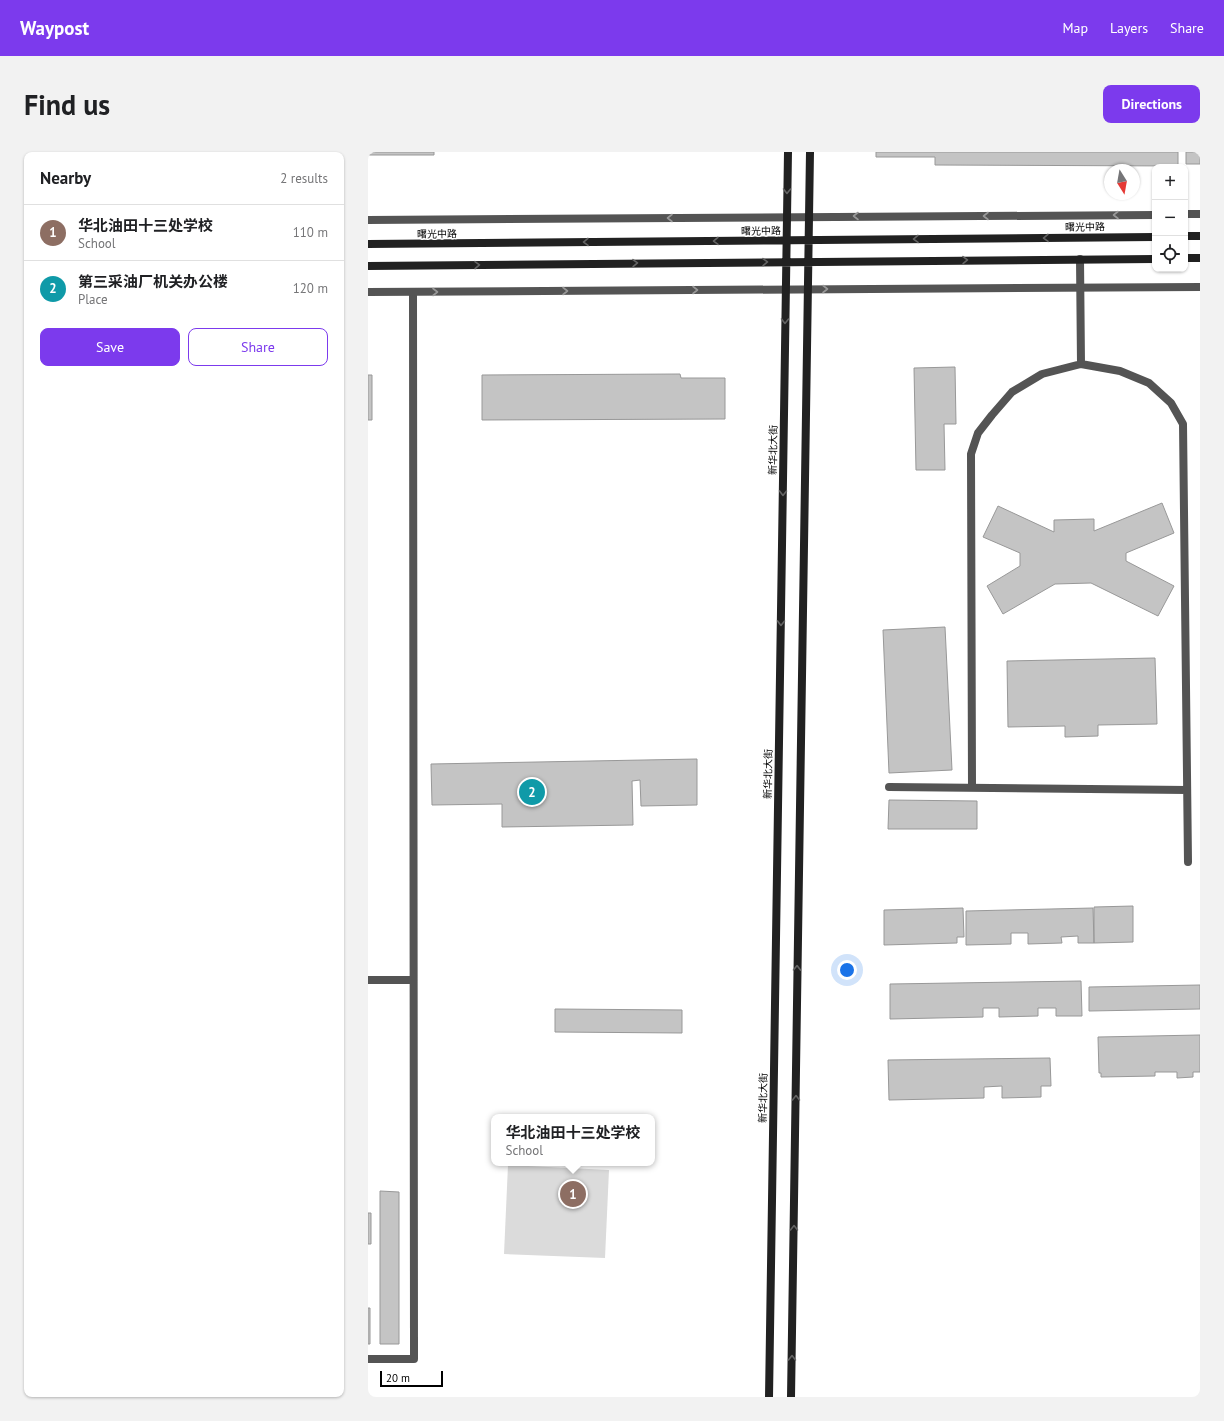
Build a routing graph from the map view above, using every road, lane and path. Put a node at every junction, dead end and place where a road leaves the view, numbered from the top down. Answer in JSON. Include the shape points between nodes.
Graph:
{"nodes":[{"id":1,"x":788,"y":152,"type":"edge"},
{"id":2,"x":810,"y":152,"type":"edge"},
{"id":3,"x":1152,"y":214,"type":"edge"},
{"id":4,"x":1188,"y":214,"type":"edge"},
{"id":5,"x":1200,"y":214,"type":"edge"},
{"id":6,"x":787,"y":217,"type":"junction"},
{"id":7,"x":809,"y":217,"type":"junction"},
{"id":8,"x":368,"y":220,"type":"edge"},
{"id":9,"x":1188,"y":236,"type":"edge"},
{"id":10,"x":1200,"y":236,"type":"edge"},
{"id":11,"x":1152,"y":237,"type":"edge"},
{"id":12,"x":786,"y":240,"type":"junction"},
{"id":13,"x":808,"y":240,"type":"junction"},
{"id":14,"x":368,"y":244,"type":"edge"},
{"id":15,"x":1152,"y":258,"type":"edge"},
{"id":16,"x":1188,"y":258,"type":"edge"},
{"id":17,"x":1200,"y":258,"type":"edge"},
{"id":18,"x":1080,"y":259,"type":"junction"},
{"id":19,"x":786,"y":262,"type":"junction"},
{"id":20,"x":808,"y":262,"type":"junction"},
{"id":21,"x":368,"y":266,"type":"edge"},
{"id":22,"x":1200,"y":287,"type":"edge"},
{"id":23,"x":1080,"y":288,"type":"junction"},
{"id":24,"x":786,"y":290,"type":"junction"},
{"id":25,"x":808,"y":290,"type":"junction"},
{"id":26,"x":368,"y":292,"type":"edge"},
{"id":27,"x":413,"y":292,"type":"junction"},
{"id":28,"x":1081,"y":364,"type":"junction"},
{"id":29,"x":889,"y":788,"type":"dead end"},
{"id":30,"x":972,"y":788,"type":"junction"},
{"id":31,"x":1187,"y":790,"type":"junction"},
{"id":32,"x":1188,"y":862,"type":"dead end"},
{"id":33,"x":368,"y":980,"type":"edge"},
{"id":34,"x":413,"y":980,"type":"junction"},
{"id":35,"x":368,"y":1359,"type":"edge"},
{"id":36,"x":769,"y":1397,"type":"edge"},
{"id":37,"x":791,"y":1397,"type":"edge"}],
"edges":[{"from":1,"to":6,"type":"main road","name":"新华北大街","one_way":true},
{"from":2,"to":7,"type":"main road"},
{"from":3,"to":7,"type":"street","one_way":true},
{"from":4,"to":5,"type":"street"},
{"from":6,"to":7,"type":"street"},
{"from":6,"to":8,"type":"street","one_way":true},
{"from":6,"to":12,"type":"main road","name":"新华北大街"},
{"from":7,"to":13,"type":"main road"},
{"from":9,"to":10,"type":"main road"},
{"from":11,"to":13,"type":"main road","name":"曙光中路","one_way":true},
{"from":12,"to":13,"type":"main road","name":"曙光中路"},
{"from":12,"to":14,"type":"main road","name":"曙光中路","one_way":true},
{"from":12,"to":19,"type":"main road","name":"新华北大街"},
{"from":13,"to":20,"type":"main road"},
{"from":15,"to":18,"type":"main road"},
{"from":16,"to":17,"type":"main road"},
{"from":20,"to":18,"type":"main road","one_way":true},
{"from":18,"to":23,"type":"street"},
{"from":19,"to":20,"type":"main road"},
{"from":21,"to":19,"type":"main road","one_way":true},
{"from":19,"to":24,"type":"main road","name":"新华北大街"},
{"from":20,"to":25,"type":"main road"},
{"from":22,"to":23,"type":"street"},
{"from":25,"to":23,"type":"street","one_way":true},
{"from":23,"to":28,"type":"street"},
{"from":24,"to":25,"type":"street"},
{"from":27,"to":24,"type":"street","one_way":true},
{"from":24,"to":36,"type":"main road","name":"新华北大街","one_way":true},
{"from":37,"to":25,"type":"main road","one_way":true},
{"from":26,"to":27,"type":"street"},
{"from":27,"to":34,"type":"street"},
{"from":28,"to":30,"type":"street","via":[[1042,374],[1012,392],[978,433],[971,454]]},
{"from":28,"to":31,"type":"street","via":[[1120,371],[1149,383],[1171,403],[1183,424]]},
{"from":29,"to":30,"type":"street"},
{"from":30,"to":31,"type":"street"},
{"from":31,"to":32,"type":"street"},
{"from":33,"to":34,"type":"street"},
{"from":34,"to":35,"type":"street","via":[[414,1359]]}]}
